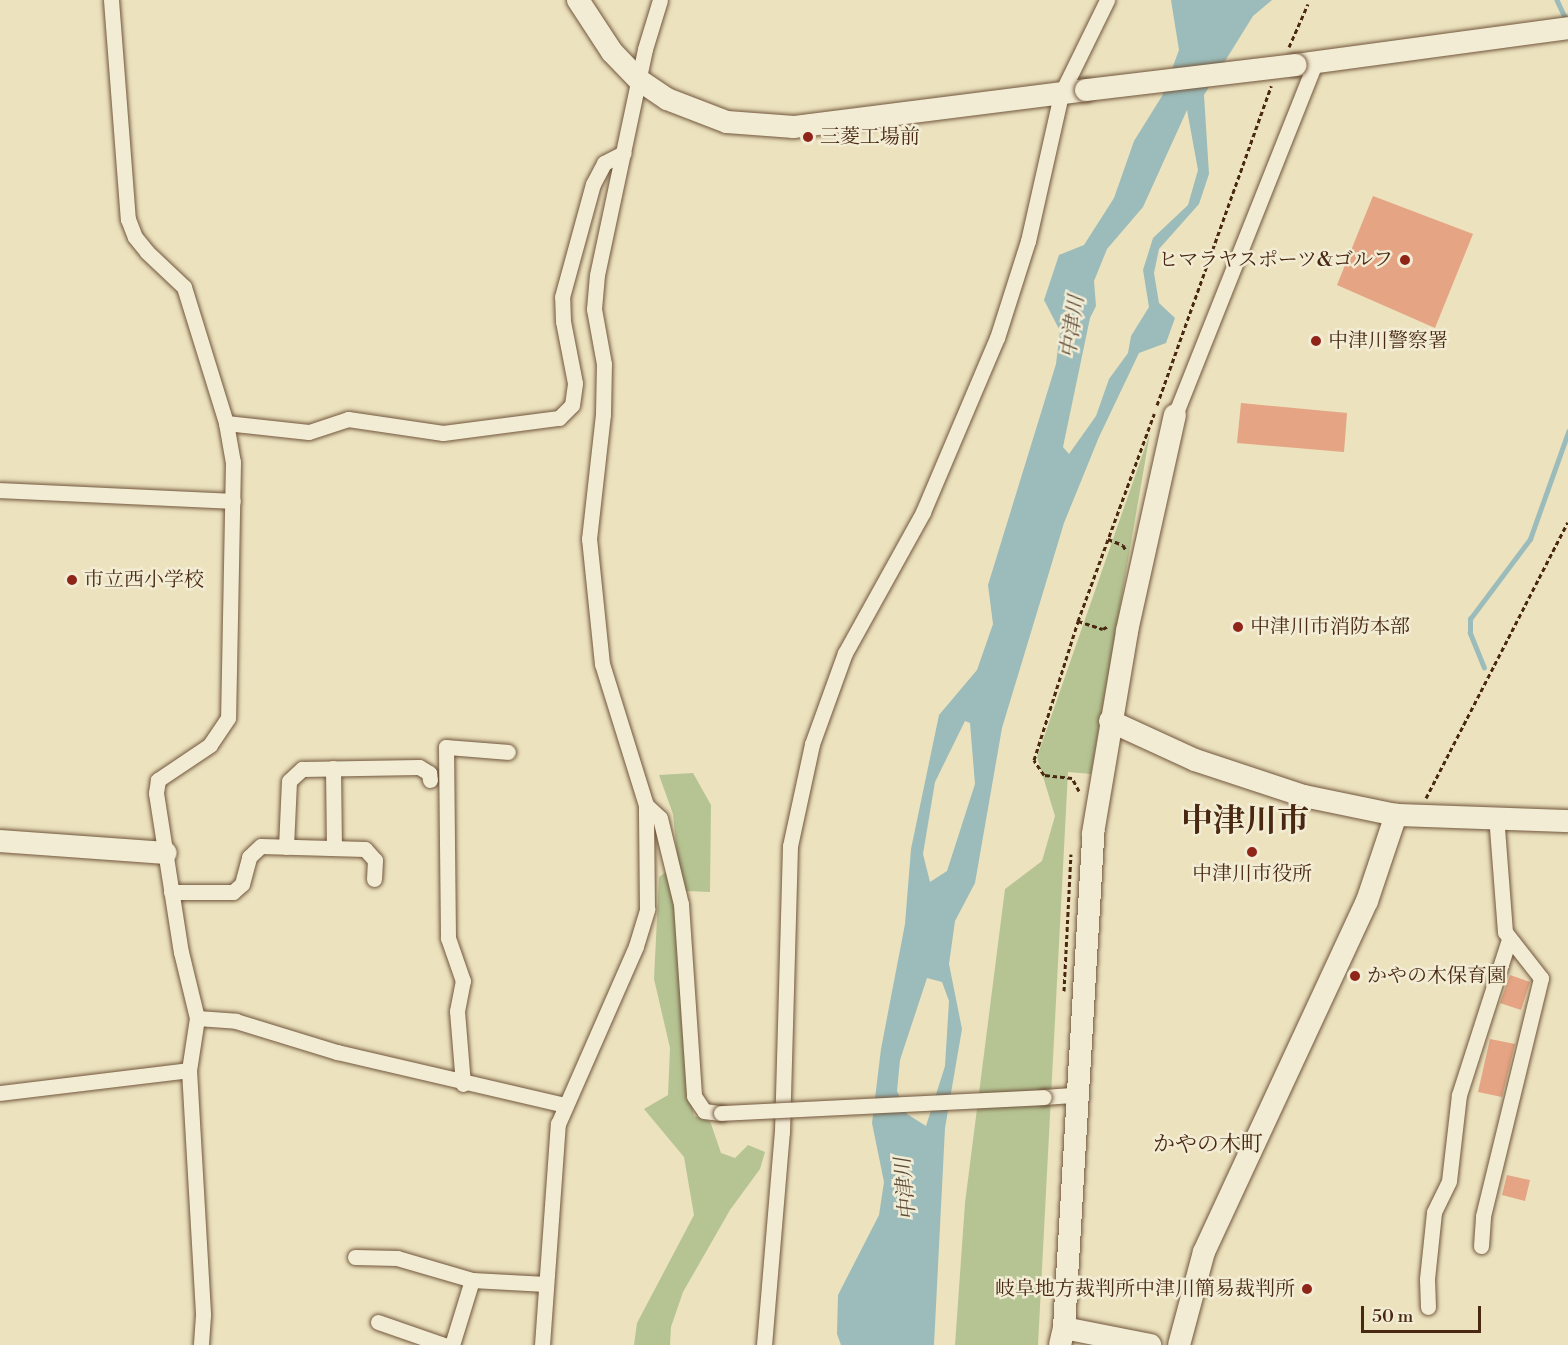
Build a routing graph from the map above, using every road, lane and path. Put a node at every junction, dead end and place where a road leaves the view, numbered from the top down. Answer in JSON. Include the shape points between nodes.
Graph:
{"nodes":[{"id":1,"x":111,"y":0,"type":"edge"},
{"id":2,"x":578,"y":0,"type":"edge"},
{"id":3,"x":660,"y":0,"type":"edge"},
{"id":4,"x":1107,"y":0,"type":"edge"},
{"id":5,"x":1308,"y":4,"type":"dead end"},
{"id":6,"x":1564,"y":29,"type":"edge"},
{"id":7,"x":1299,"y":60,"type":"junction"},
{"id":8,"x":639,"y":80,"type":"junction"},
{"id":9,"x":1272,"y":84,"type":"dead end"},
{"id":10,"x":1061,"y":94,"type":"junction"},
{"id":11,"x":624,"y":153,"type":"junction"},
{"id":12,"x":1175,"y":415,"type":"joint"},
{"id":13,"x":226,"y":423,"type":"junction"},
{"id":14,"x":0,"y":490,"type":"edge"},
{"id":15,"x":233,"y":501,"type":"junction"},
{"id":16,"x":1568,"y":522,"type":"edge"},
{"id":17,"x":1108,"y":539,"type":"junction"},
{"id":18,"x":1124,"y":559,"type":"dead end"},
{"id":19,"x":1078,"y":621,"type":"junction"},
{"id":20,"x":1110,"y":624,"type":"dead end"},
{"id":21,"x":1110,"y":721,"type":"junction"},
{"id":22,"x":508,"y":752,"type":"dead end"},
{"id":23,"x":333,"y":768,"type":"junction"},
{"id":24,"x":430,"y":780,"type":"dead end"},
{"id":25,"x":1425,"y":799,"type":"dead end"},
{"id":26,"x":1078,"y":800,"type":"dead end"},
{"id":27,"x":646,"y":805,"type":"junction"},
{"id":28,"x":1396,"y":815,"type":"junction"},
{"id":29,"x":1568,"y":821,"type":"edge"},
{"id":30,"x":1497,"y":829,"type":"dead end"},
{"id":31,"x":0,"y":842,"type":"edge"},
{"id":32,"x":1072,"y":846,"type":"dead end"},
{"id":33,"x":286,"y":847,"type":"junction"},
{"id":34,"x":334,"y":848,"type":"junction"},
{"id":35,"x":166,"y":853,"type":"junction"},
{"id":36,"x":374,"y":879,"type":"dead end"},
{"id":37,"x":171,"y":892,"type":"junction"},
{"id":38,"x":1509,"y":939,"type":"junction"},
{"id":39,"x":1081,"y":1004,"type":"junction"},
{"id":40,"x":197,"y":1018,"type":"junction"},
{"id":41,"x":189,"y":1070,"type":"junction"},
{"id":42,"x":463,"y":1084,"type":"junction"},
{"id":43,"x":0,"y":1093,"type":"edge"},
{"id":44,"x":1075,"y":1095,"type":"junction"},
{"id":45,"x":564,"y":1105,"type":"junction"},
{"id":46,"x":1480,"y":1246,"type":"dead end"},
{"id":47,"x":355,"y":1257,"type":"dead end"},
{"id":48,"x":472,"y":1280,"type":"junction"},
{"id":49,"x":546,"y":1284,"type":"junction"},
{"id":50,"x":1428,"y":1306,"type":"dead end"},
{"id":51,"x":378,"y":1322,"type":"dead end"},
{"id":52,"x":1062,"y":1336,"type":"edge"},
{"id":53,"x":201,"y":1345,"type":"edge"},
{"id":54,"x":444,"y":1345,"type":"edge"},
{"id":55,"x":452,"y":1345,"type":"edge"},
{"id":56,"x":542,"y":1345,"type":"edge"},
{"id":57,"x":764,"y":1345,"type":"edge"},
{"id":58,"x":1150,"y":1345,"type":"edge"},
{"id":59,"x":1179,"y":1345,"type":"edge"}],
"edges":[{"from":1,"to":13,"type":"street","via":[[128,219],[147,252],[184,287]]},
{"from":2,"to":8,"type":"street","via":[[612,52]]},
{"from":3,"to":8,"type":"street"},
{"from":4,"to":10,"type":"street"},
{"from":5,"to":7,"type":"path"},
{"from":6,"to":7,"type":"street"},
{"from":7,"to":10,"type":"street","bridge":true},
{"from":7,"to":12,"type":"street"},
{"from":8,"to":10,"type":"street","via":[[667,99],[727,122],[794,127]]},
{"from":8,"to":11,"type":"street"},
{"from":9,"to":17,"type":"path"},
{"from":10,"to":57,"type":"street","via":[[1028,241],[997,338],[922,512],[845,653],[812,744],[790,846],[782,1132]]},
{"from":11,"to":13,"type":"street","via":[[604,163],[593,184],[562,297],[575,382],[572,405],[560,418],[443,433],[348,419],[309,432]]},
{"from":11,"to":27,"type":"street","via":[[597,275],[594,309],[604,364],[590,539],[602,664]]},
{"from":12,"to":21,"type":"street"},
{"from":13,"to":15,"type":"street","via":[[233,462]]},
{"from":14,"to":15,"type":"street"},
{"from":15,"to":35,"type":"street","via":[[228,718],[210,744],[158,780],[156,793]]},
{"from":16,"to":25,"type":"path"},
{"from":17,"to":18,"type":"path","via":[[1123,545]]},
{"from":17,"to":19,"type":"path"},
{"from":19,"to":20,"type":"path","via":[[1103,629]]},
{"from":19,"to":26,"type":"path","via":[[1034,760],[1044,775],[1072,778],[1079,789]]},
{"from":21,"to":28,"type":"street","via":[[1195,760],[1271,785]]},
{"from":21,"to":39,"type":"street","via":[[1093,833]]},
{"from":22,"to":42,"type":"street","via":[[446,747],[448,938],[463,981],[457,1011]]},
{"from":23,"to":24,"type":"street","via":[[419,767],[429,773]]},
{"from":23,"to":33,"type":"street","via":[[302,769],[289,780]]},
{"from":23,"to":34,"type":"street"},
{"from":27,"to":44,"type":"street","bridge":true,"via":[[660,818],[681,904],[694,1096],[704,1111]]},
{"from":27,"to":45,"type":"street","via":[[647,909],[636,946]]},
{"from":28,"to":29,"type":"street"},
{"from":28,"to":59,"type":"street","via":[[1368,901],[1204,1252]]},
{"from":30,"to":38,"type":"street","via":[[1503,923]]},
{"from":31,"to":35,"type":"street"},
{"from":32,"to":39,"type":"path","via":[[1062,987],[1068,999]]},
{"from":33,"to":34,"type":"street"},
{"from":33,"to":37,"type":"street","via":[[261,846],[249,857],[242,884],[233,892]]},
{"from":34,"to":36,"type":"street","via":[[365,849],[375,860]]},
{"from":35,"to":37,"type":"street"},
{"from":37,"to":40,"type":"street"},
{"from":38,"to":46,"type":"street","via":[[1539,972],[1541,992],[1519,1059],[1483,1216]]},
{"from":38,"to":50,"type":"street","via":[[1460,1095],[1449,1182],[1434,1212]]},
{"from":39,"to":44,"type":"street"},
{"from":40,"to":41,"type":"street"},
{"from":40,"to":42,"type":"street","via":[[236,1021]]},
{"from":41,"to":43,"type":"street"},
{"from":41,"to":53,"type":"street","via":[[203,1315]]},
{"from":42,"to":45,"type":"street"},
{"from":44,"to":52,"type":"street"},
{"from":45,"to":49,"type":"street","via":[[558,1124]]},
{"from":47,"to":48,"type":"street","via":[[397,1258]]},
{"from":48,"to":49,"type":"street"},
{"from":48,"to":55,"type":"street"},
{"from":49,"to":56,"type":"street"},
{"from":51,"to":54,"type":"street"},
{"from":52,"to":58,"type":"street"}]}
